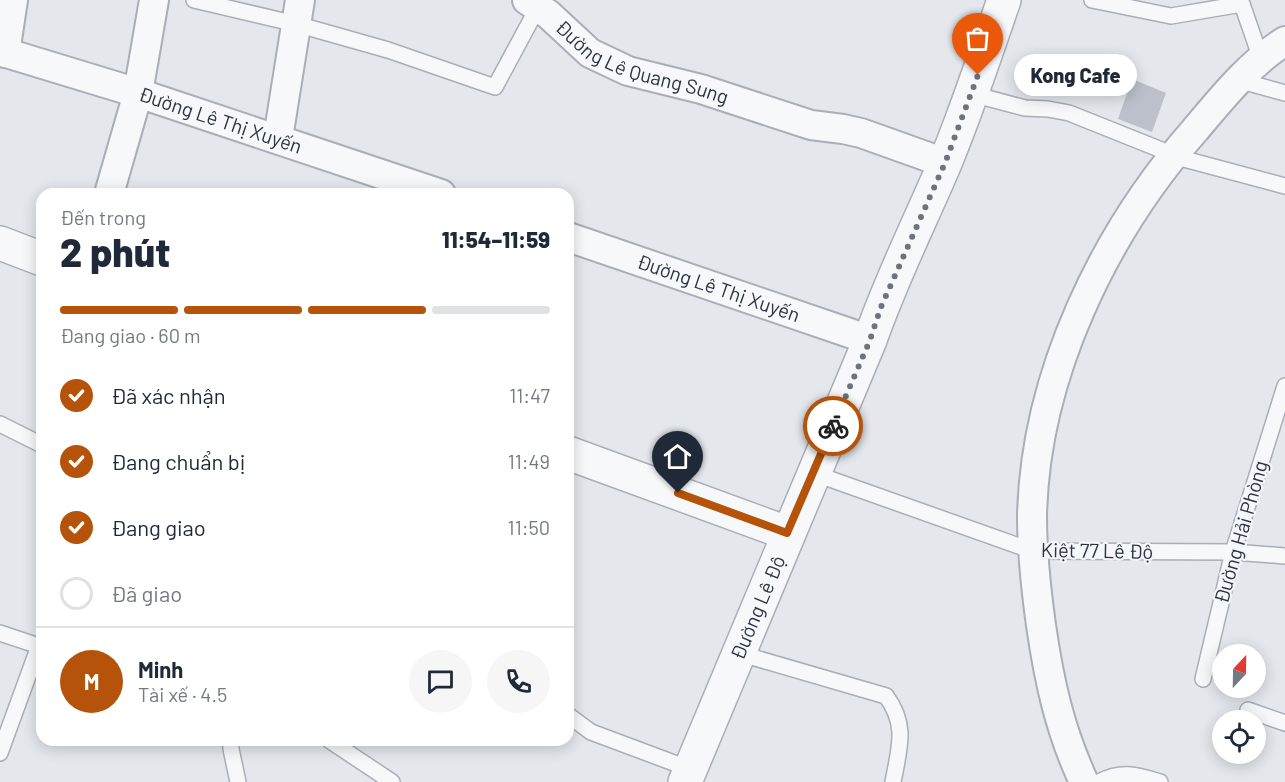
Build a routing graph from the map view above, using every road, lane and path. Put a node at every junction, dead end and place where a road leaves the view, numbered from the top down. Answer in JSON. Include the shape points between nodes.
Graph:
{"nodes":[{"id":1,"x":13,"y":0,"type":"edge"},
{"id":2,"x":154,"y":0,"type":"edge"},
{"id":3,"x":195,"y":0,"type":"edge"},
{"id":4,"x":1004,"y":0,"type":"edge"},
{"id":5,"x":1092,"y":0,"type":"edge"},
{"id":6,"x":533,"y":4,"type":"edge"},
{"id":7,"x":298,"y":12,"type":"edge"},
{"id":8,"x":1285,"y":40,"type":"edge"},
{"id":9,"x":2,"y":52,"type":"edge"},
{"id":10,"x":1261,"y":59,"type":"junction"},
{"id":11,"x":1238,"y":80,"type":"junction"},
{"id":12,"x":138,"y":93,"type":"junction"},
{"id":13,"x":1285,"y":93,"type":"edge"},
{"id":14,"x":972,"y":94,"type":"junction"},
{"id":15,"x":278,"y":138,"type":"junction"},
{"id":16,"x":1173,"y":154,"type":"junction"},
{"id":17,"x":945,"y":163,"type":"junction"},
{"id":18,"x":1285,"y":186,"type":"edge"},
{"id":19,"x":111,"y":188,"type":"edge"},
{"id":20,"x":424,"y":188,"type":"edge"},
{"id":21,"x":574,"y":239,"type":"edge"},
{"id":22,"x":0,"y":243,"type":"edge"},
{"id":23,"x":36,"y":257,"type":"edge"},
{"id":24,"x":870,"y":340,"type":"junction"},
{"id":25,"x":1285,"y":386,"type":"edge"},
{"id":26,"x":0,"y":424,"type":"edge"},
{"id":27,"x":36,"y":443,"type":"edge"},
{"id":28,"x":574,"y":455,"type":"edge"},
{"id":29,"x":813,"y":473,"type":"junction"},
{"id":30,"x":787,"y":533,"type":"junction"},
{"id":31,"x":1033,"y":550,"type":"junction"},
{"id":32,"x":1233,"y":552,"type":"junction"},
{"id":33,"x":1285,"y":556,"type":"edge"},
{"id":34,"x":0,"y":633,"type":"edge"},
{"id":35,"x":36,"y":646,"type":"edge"},
{"id":36,"x":738,"y":653,"type":"junction"},
{"id":37,"x":36,"y":658,"type":"edge"},
{"id":38,"x":1203,"y":679,"type":"dead end"},
{"id":39,"x":1266,"y":716,"type":"edge"},
{"id":40,"x":574,"y":719,"type":"edge"},
{"id":41,"x":1285,"y":723,"type":"edge"},
{"id":42,"x":231,"y":746,"type":"edge"},
{"id":43,"x":338,"y":746,"type":"edge"},
{"id":44,"x":0,"y":753,"type":"edge"},
{"id":45,"x":688,"y":775,"type":"edge"},
{"id":46,"x":238,"y":782,"type":"edge"},
{"id":47,"x":392,"y":782,"type":"edge"},
{"id":48,"x":893,"y":782,"type":"edge"},
{"id":49,"x":1084,"y":782,"type":"edge"},
{"id":50,"x":1099,"y":782,"type":"edge"},
{"id":51,"x":1160,"y":782,"type":"edge"}],
"edges":[{"from":1,"to":9,"type":"street"},
{"from":2,"to":12,"type":"street"},
{"from":3,"to":7,"type":"lane"},
{"from":4,"to":14,"type":"street","name":"Đường Lê Độ"},
{"from":5,"to":10,"type":"lane","via":[[1172,16],[1242,4]]},
{"from":6,"to":7,"type":"lane","via":[[495,87],[388,50]]},
{"from":6,"to":17,"type":"street","name":"Đường Lê Quang Sung","via":[[590,53],[628,71],[700,89],[810,125],[861,133]]},
{"from":7,"to":15,"type":"street"},
{"from":8,"to":10,"type":"street"},
{"from":9,"to":12,"type":"street","name":"Đường Lê Thị Xuyến"},
{"from":10,"to":11,"type":"street"},
{"from":11,"to":13,"type":"lane"},
{"from":11,"to":16,"type":"street"},
{"from":12,"to":15,"type":"street","name":"Đường Lê Thị Xuyến"},
{"from":12,"to":19,"type":"street"},
{"from":14,"to":16,"type":"lane","via":[[1025,108],[1069,113]]},
{"from":14,"to":17,"type":"street","name":"Đường Lê Độ"},
{"from":15,"to":20,"type":"street","name":"Đường Lê Thị Xuyến"},
{"from":16,"to":18,"type":"lane"},
{"from":16,"to":31,"type":"street","via":[[1108,253],[1060,361],[1037,463]]},
{"from":17,"to":24,"type":"street","name":"Đường Lê Độ"},
{"from":21,"to":24,"type":"street","name":"Đường Lê Thị Xuyến"},
{"from":22,"to":23,"type":"street"},
{"from":24,"to":29,"type":"street","name":"Đường Lê Độ"},
{"from":25,"to":32,"type":"lane","name":"Đường Hải Phòng"},
{"from":26,"to":27,"type":"lane"},
{"from":28,"to":30,"type":"street"},
{"from":29,"to":30,"type":"street","name":"Đường Lê Độ"},
{"from":29,"to":31,"type":"lane","name":"Kiệt 77 Lê Độ"},
{"from":30,"to":36,"type":"street","name":"Đường Lê Độ"},
{"from":31,"to":32,"type":"lane","name":"Kiệt 77 Lê Độ"},
{"from":31,"to":49,"type":"street","via":[[1053,691],[1062,728]]},
{"from":32,"to":33,"type":"lane","name":"Kiệt 77 Lê Độ"},
{"from":32,"to":38,"type":"lane","name":"Đường Hải Phòng"},
{"from":34,"to":35,"type":"lane"},
{"from":36,"to":45,"type":"street","name":"Đường Lê Độ"},
{"from":36,"to":48,"type":"lane","via":[[886,696],[900,720]]},
{"from":37,"to":44,"type":"lane"},
{"from":39,"to":41,"type":"lane"},
{"from":40,"to":45,"type":"lane","via":[[591,732]]},
{"from":42,"to":46,"type":"lane"},
{"from":43,"to":47,"type":"lane"},
{"from":50,"to":51,"type":"lane","via":[[1114,775],[1134,775]]}]}
